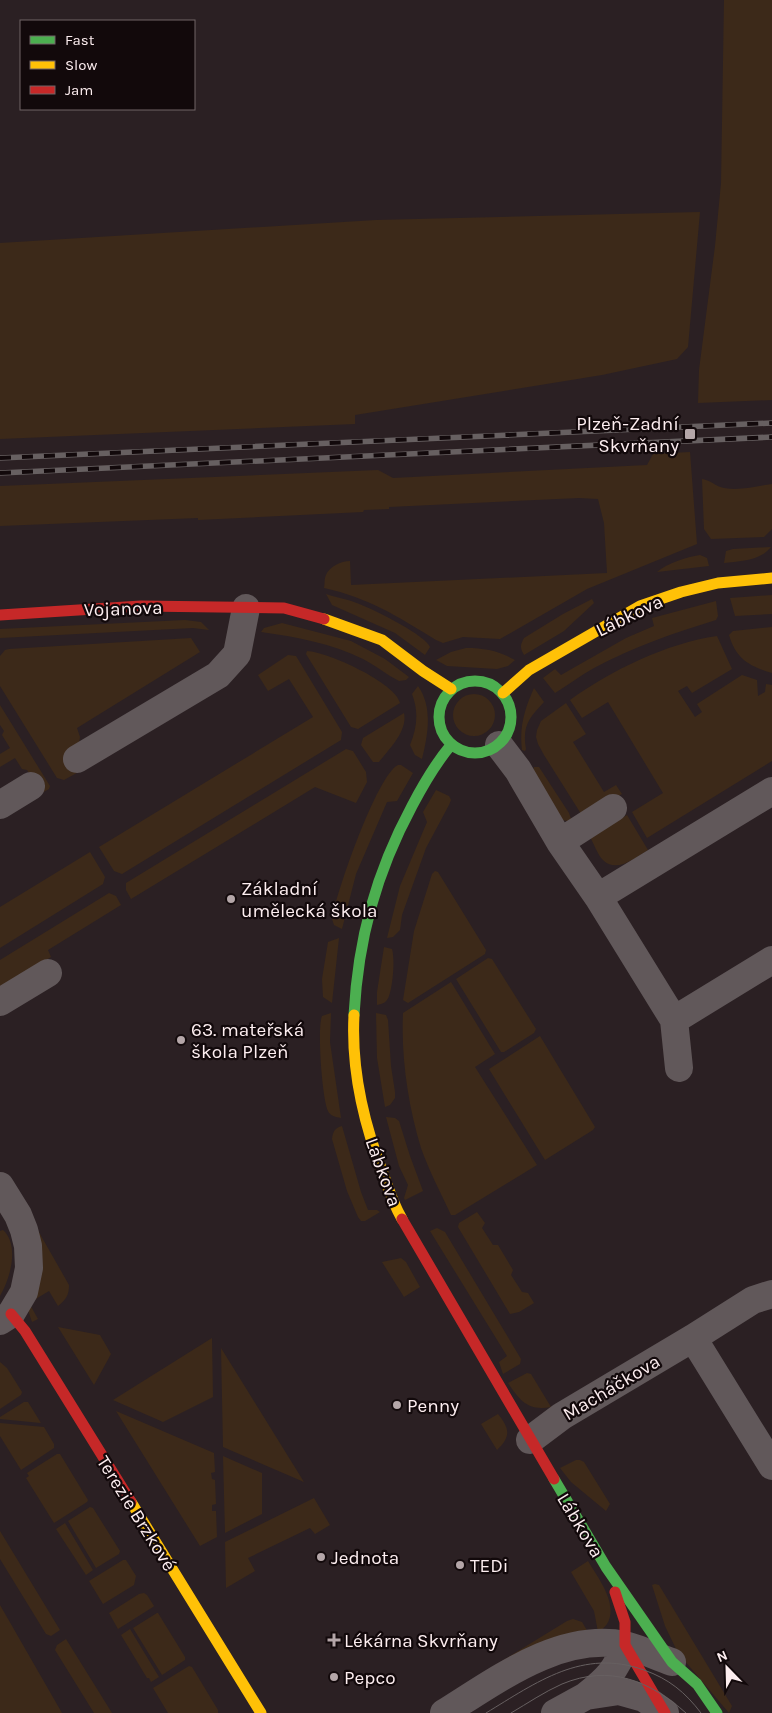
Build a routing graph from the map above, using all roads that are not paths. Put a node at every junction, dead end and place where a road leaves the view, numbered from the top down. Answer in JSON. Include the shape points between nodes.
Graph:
{"nodes":[{"id":1,"x":772,"y":578,"type":"edge"},
{"id":2,"x":246,"y":608,"type":"junction"},
{"id":3,"x":0,"y":615,"type":"edge"},
{"id":4,"x":451,"y":689,"type":"junction"},
{"id":5,"x":503,"y":693,"type":"junction"},
{"id":6,"x":498,"y":744,"type":"junction"},
{"id":7,"x":451,"y":745,"type":"junction"},
{"id":8,"x":77,"y":759,"type":"dead end"},
{"id":9,"x":31,"y":786,"type":"dead end"},
{"id":10,"x":772,"y":791,"type":"edge"},
{"id":11,"x":0,"y":805,"type":"edge"},
{"id":12,"x":614,"y":808,"type":"dead end"},
{"id":13,"x":560,"y":842,"type":"junction"},
{"id":14,"x":598,"y":897,"type":"junction"},
{"id":15,"x":772,"y":960,"type":"edge"},
{"id":16,"x":48,"y":973,"type":"dead end"},
{"id":17,"x":0,"y":1002,"type":"edge"},
{"id":18,"x":674,"y":1020,"type":"junction"},
{"id":19,"x":679,"y":1068,"type":"dead end"},
{"id":20,"x":0,"y":1186,"type":"edge"},
{"id":21,"x":772,"y":1294,"type":"edge"},
{"id":22,"x":6,"y":1318,"type":"edge"},
{"id":23,"x":693,"y":1338,"type":"junction"},
{"id":24,"x":530,"y":1440,"type":"junction"},
{"id":25,"x":772,"y":1466,"type":"edge"},
{"id":26,"x":606,"y":1567,"type":"junction"},
{"id":27,"x":626,"y":1645,"type":"junction"},
{"id":28,"x":672,"y":1662,"type":"junction"},
{"id":29,"x":586,"y":1696,"type":"junction"},
{"id":30,"x":261,"y":1713,"type":"edge"},
{"id":31,"x":444,"y":1713,"type":"edge"},
{"id":32,"x":555,"y":1713,"type":"edge"},
{"id":33,"x":665,"y":1713,"type":"edge"},
{"id":34,"x":717,"y":1713,"type":"edge"}],
"edges":[{"from":1,"to":5,"type":"street","name":"Lábkova","via":[[718,583],[640,606],[528,670]]},
{"from":2,"to":3,"type":"street","name":"Vojanova","via":[[141,606]]},
{"from":2,"to":4,"type":"street","name":"Vojanova","via":[[284,608],[342,624],[382,640]]},
{"from":2,"to":8,"type":"street","via":[[238,654],[218,675]]},
{"from":4,"to":5,"type":"street","via":[[477,680],[495,686]]},
{"from":4,"to":7,"type":"street","via":[[441,702],[438,717],[441,732]]},
{"from":5,"to":6,"type":"street","via":[[511,719],[509,729]]},
{"from":6,"to":7,"type":"street","via":[[475,753],[458,750]]},
{"from":6,"to":13,"type":"street","via":[[518,770]]},
{"from":7,"to":24,"type":"street","name":"Lábkova","via":[[408,812],[386,857],[369,905],[358,954],[354,1054],[361,1104],[374,1153],[396,1208]]},
{"from":9,"to":11,"type":"street"},
{"from":10,"to":14,"type":"street"},
{"from":12,"to":13,"type":"street"},
{"from":13,"to":14,"type":"street"},
{"from":14,"to":18,"type":"street"},
{"from":15,"to":18,"type":"street"},
{"from":16,"to":17,"type":"street"},
{"from":18,"to":19,"type":"street"},
{"from":20,"to":22,"type":"street","via":[[24,1230],[29,1268],[24,1292]]},
{"from":21,"to":23,"type":"street","name":"Macháčkova","via":[[752,1300]]},
{"from":22,"to":30,"type":"street","name":"Terezie Brzkové","via":[[25,1331]]},
{"from":23,"to":24,"type":"street","name":"Macháčkova","via":[[562,1416]]},
{"from":23,"to":25,"type":"street"},
{"from":24,"to":26,"type":"street","name":"Lábkova"},
{"from":26,"to":27,"type":"street","name":"Lábkova","via":[[625,1622]]},
{"from":26,"to":28,"type":"street","name":"Lábkova"},
{"from":27,"to":28,"type":"street"},
{"from":27,"to":29,"type":"street","via":[[614,1670]]},
{"from":27,"to":31,"type":"street","via":[[597,1643],[566,1647],[545,1654]]},
{"from":27,"to":33,"type":"street","name":"Lábkova"},
{"from":28,"to":34,"type":"street","via":[[696,1684]]},
{"from":29,"to":32,"type":"street"},
{"from":29,"to":33,"type":"street","via":[[619,1691],[644,1698]]}]}
